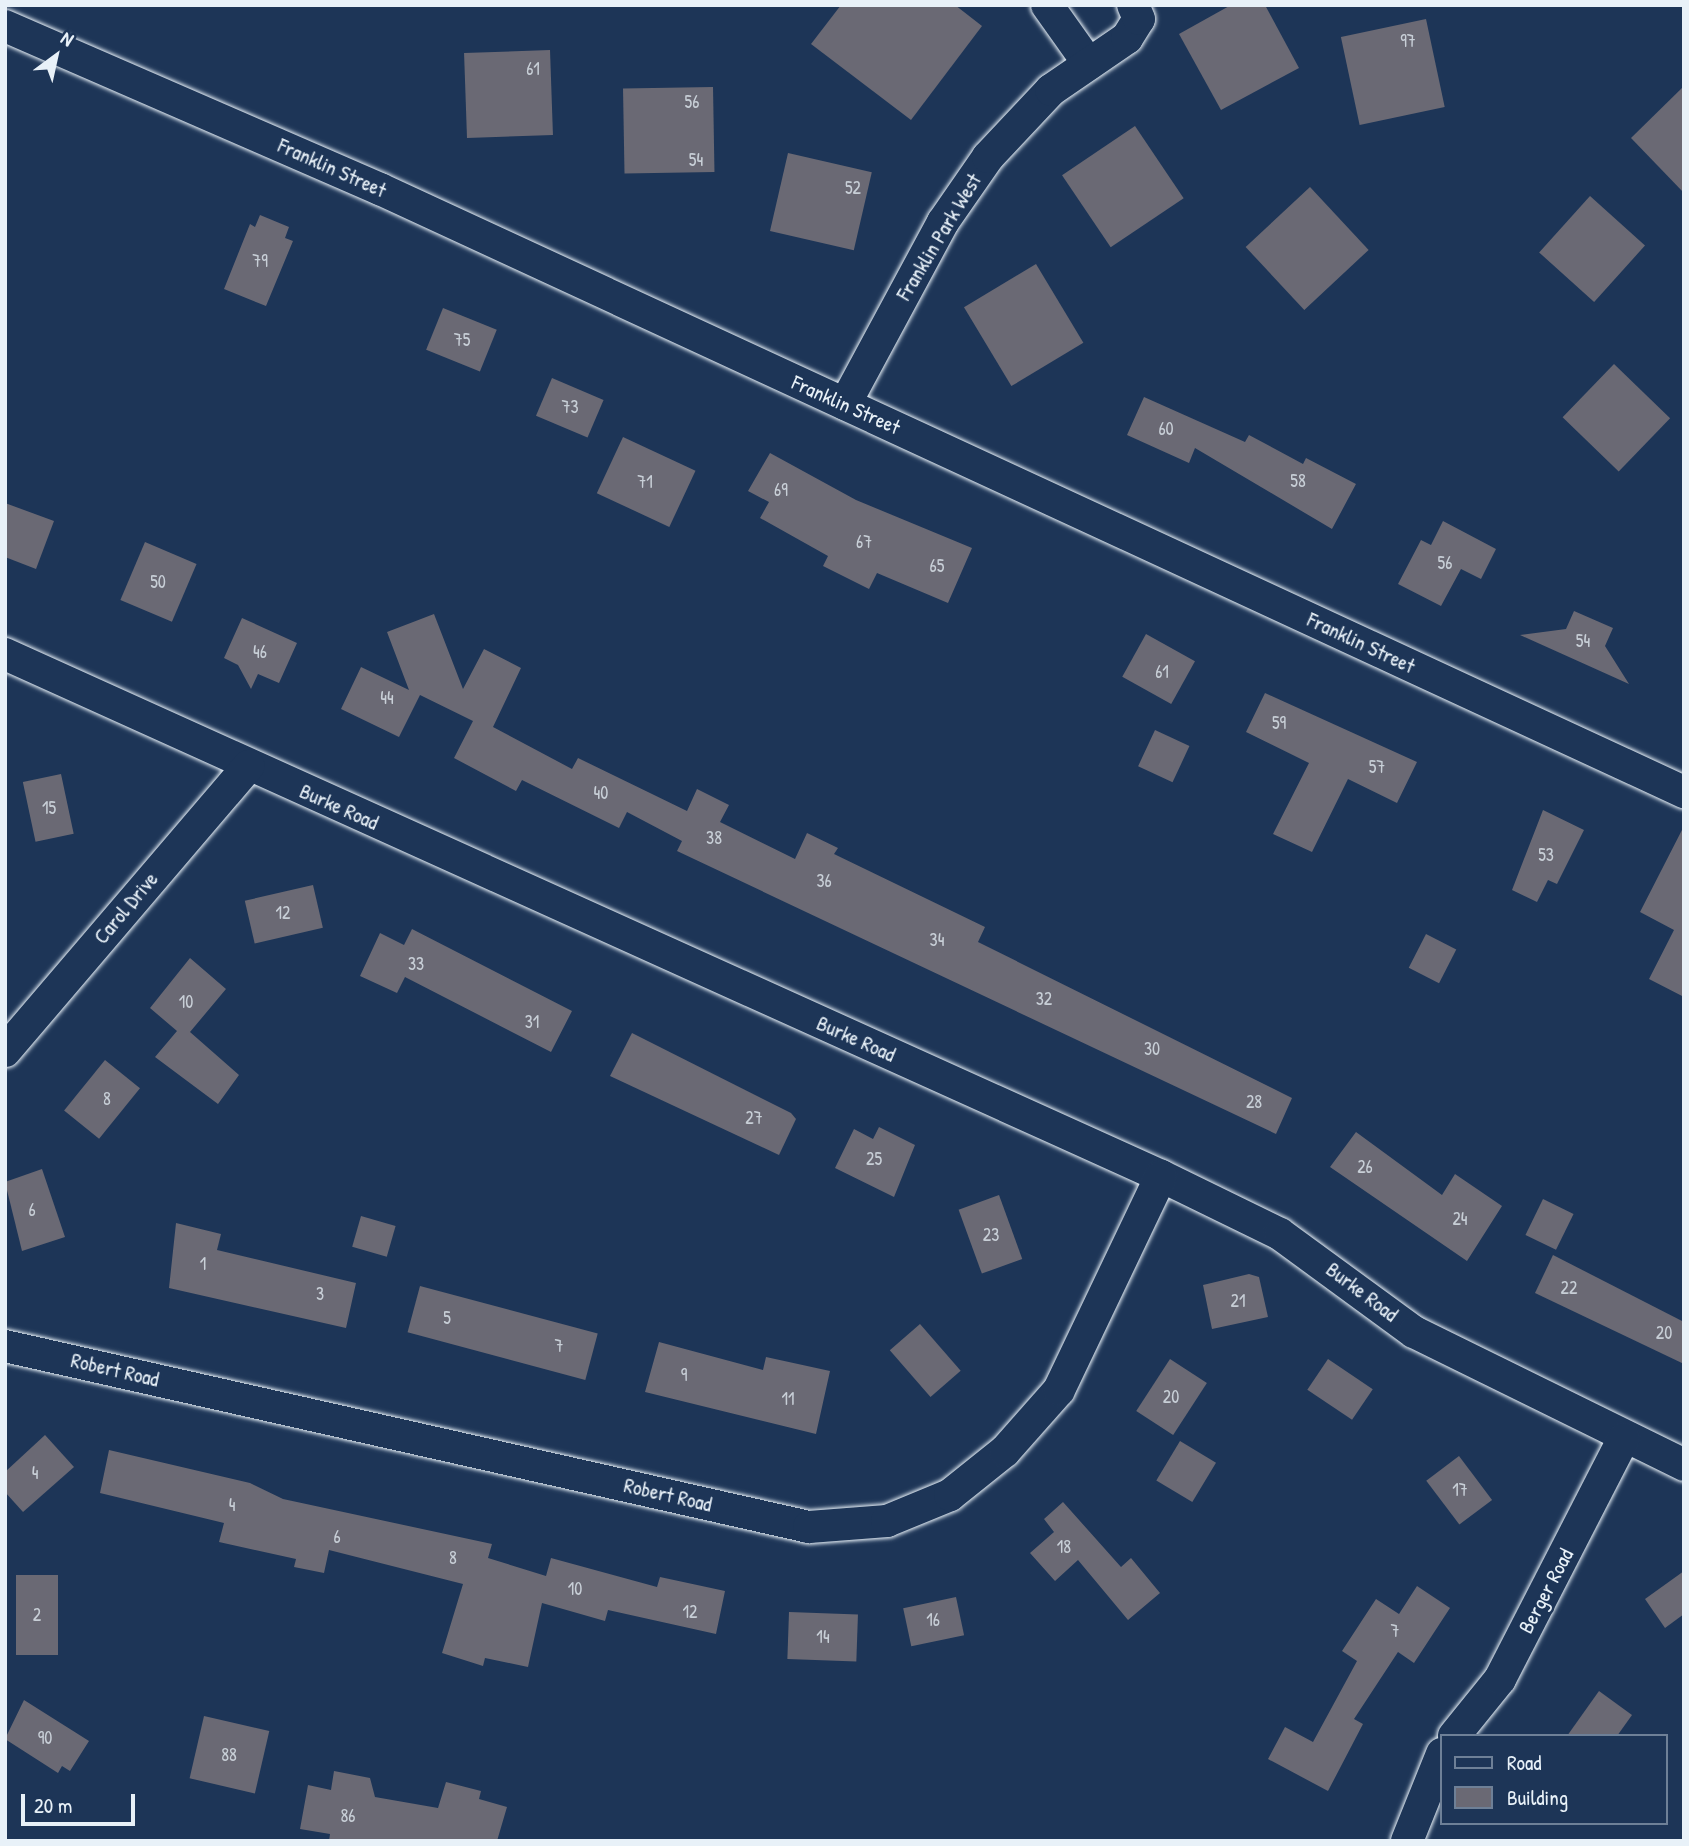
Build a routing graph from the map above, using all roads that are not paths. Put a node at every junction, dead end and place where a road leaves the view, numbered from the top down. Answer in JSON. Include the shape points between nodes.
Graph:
{"nodes":[{"id":1,"x":1047,"y":5,"type":"edge"},
{"id":2,"x":1133,"y":5,"type":"edge"},
{"id":3,"x":5,"y":26,"type":"edge"},
{"id":4,"x":1090,"y":64,"type":"junction"},
{"id":5,"x":845,"y":404,"type":"junction"},
{"id":6,"x":5,"y":654,"type":"edge"},
{"id":7,"x":248,"y":766,"type":"junction"},
{"id":8,"x":1684,"y":792,"type":"edge"},
{"id":9,"x":5,"y":1051,"type":"edge"},
{"id":10,"x":1161,"y":1176,"type":"junction"},
{"id":11,"x":5,"y":1346,"type":"edge"},
{"id":12,"x":1624,"y":1438,"type":"junction"},
{"id":13,"x":1684,"y":1465,"type":"edge"},
{"id":14,"x":1456,"y":1734,"type":"edge"},
{"id":15,"x":1440,"y":1759,"type":"edge"},
{"id":16,"x":1407,"y":1841,"type":"edge"}],
"edges":[{"from":1,"to":4,"type":"street"},
{"from":2,"to":4,"type":"street","name":"Franklin Park West","via":[[1139,19],[1127,38]]},
{"from":3,"to":5,"type":"street","name":"Franklin Street","via":[[380,189]]},
{"from":4,"to":5,"type":"street","name":"Franklin Park West","via":[[1051,90],[988,157],[943,222]]},
{"from":5,"to":8,"type":"street","name":"Franklin Street"},
{"from":6,"to":7,"type":"street","name":"Burke Road"},
{"from":7,"to":9,"type":"street","name":"Carol Drive"},
{"from":7,"to":10,"type":"street","name":"Burke Road"},
{"from":10,"to":11,"type":"street","name":"Robert Road","via":[[1059,1391],[1005,1451],[950,1495],[887,1521],[809,1527]]},
{"from":10,"to":12,"type":"street","name":"Burke Road","via":[[1280,1234],[1414,1332]]},
{"from":12,"to":13,"type":"street","name":"Burke Road"},
{"from":12,"to":14,"type":"street","name":"Berger Road","via":[[1500,1679]]},
{"from":15,"to":16,"type":"street"}]}
